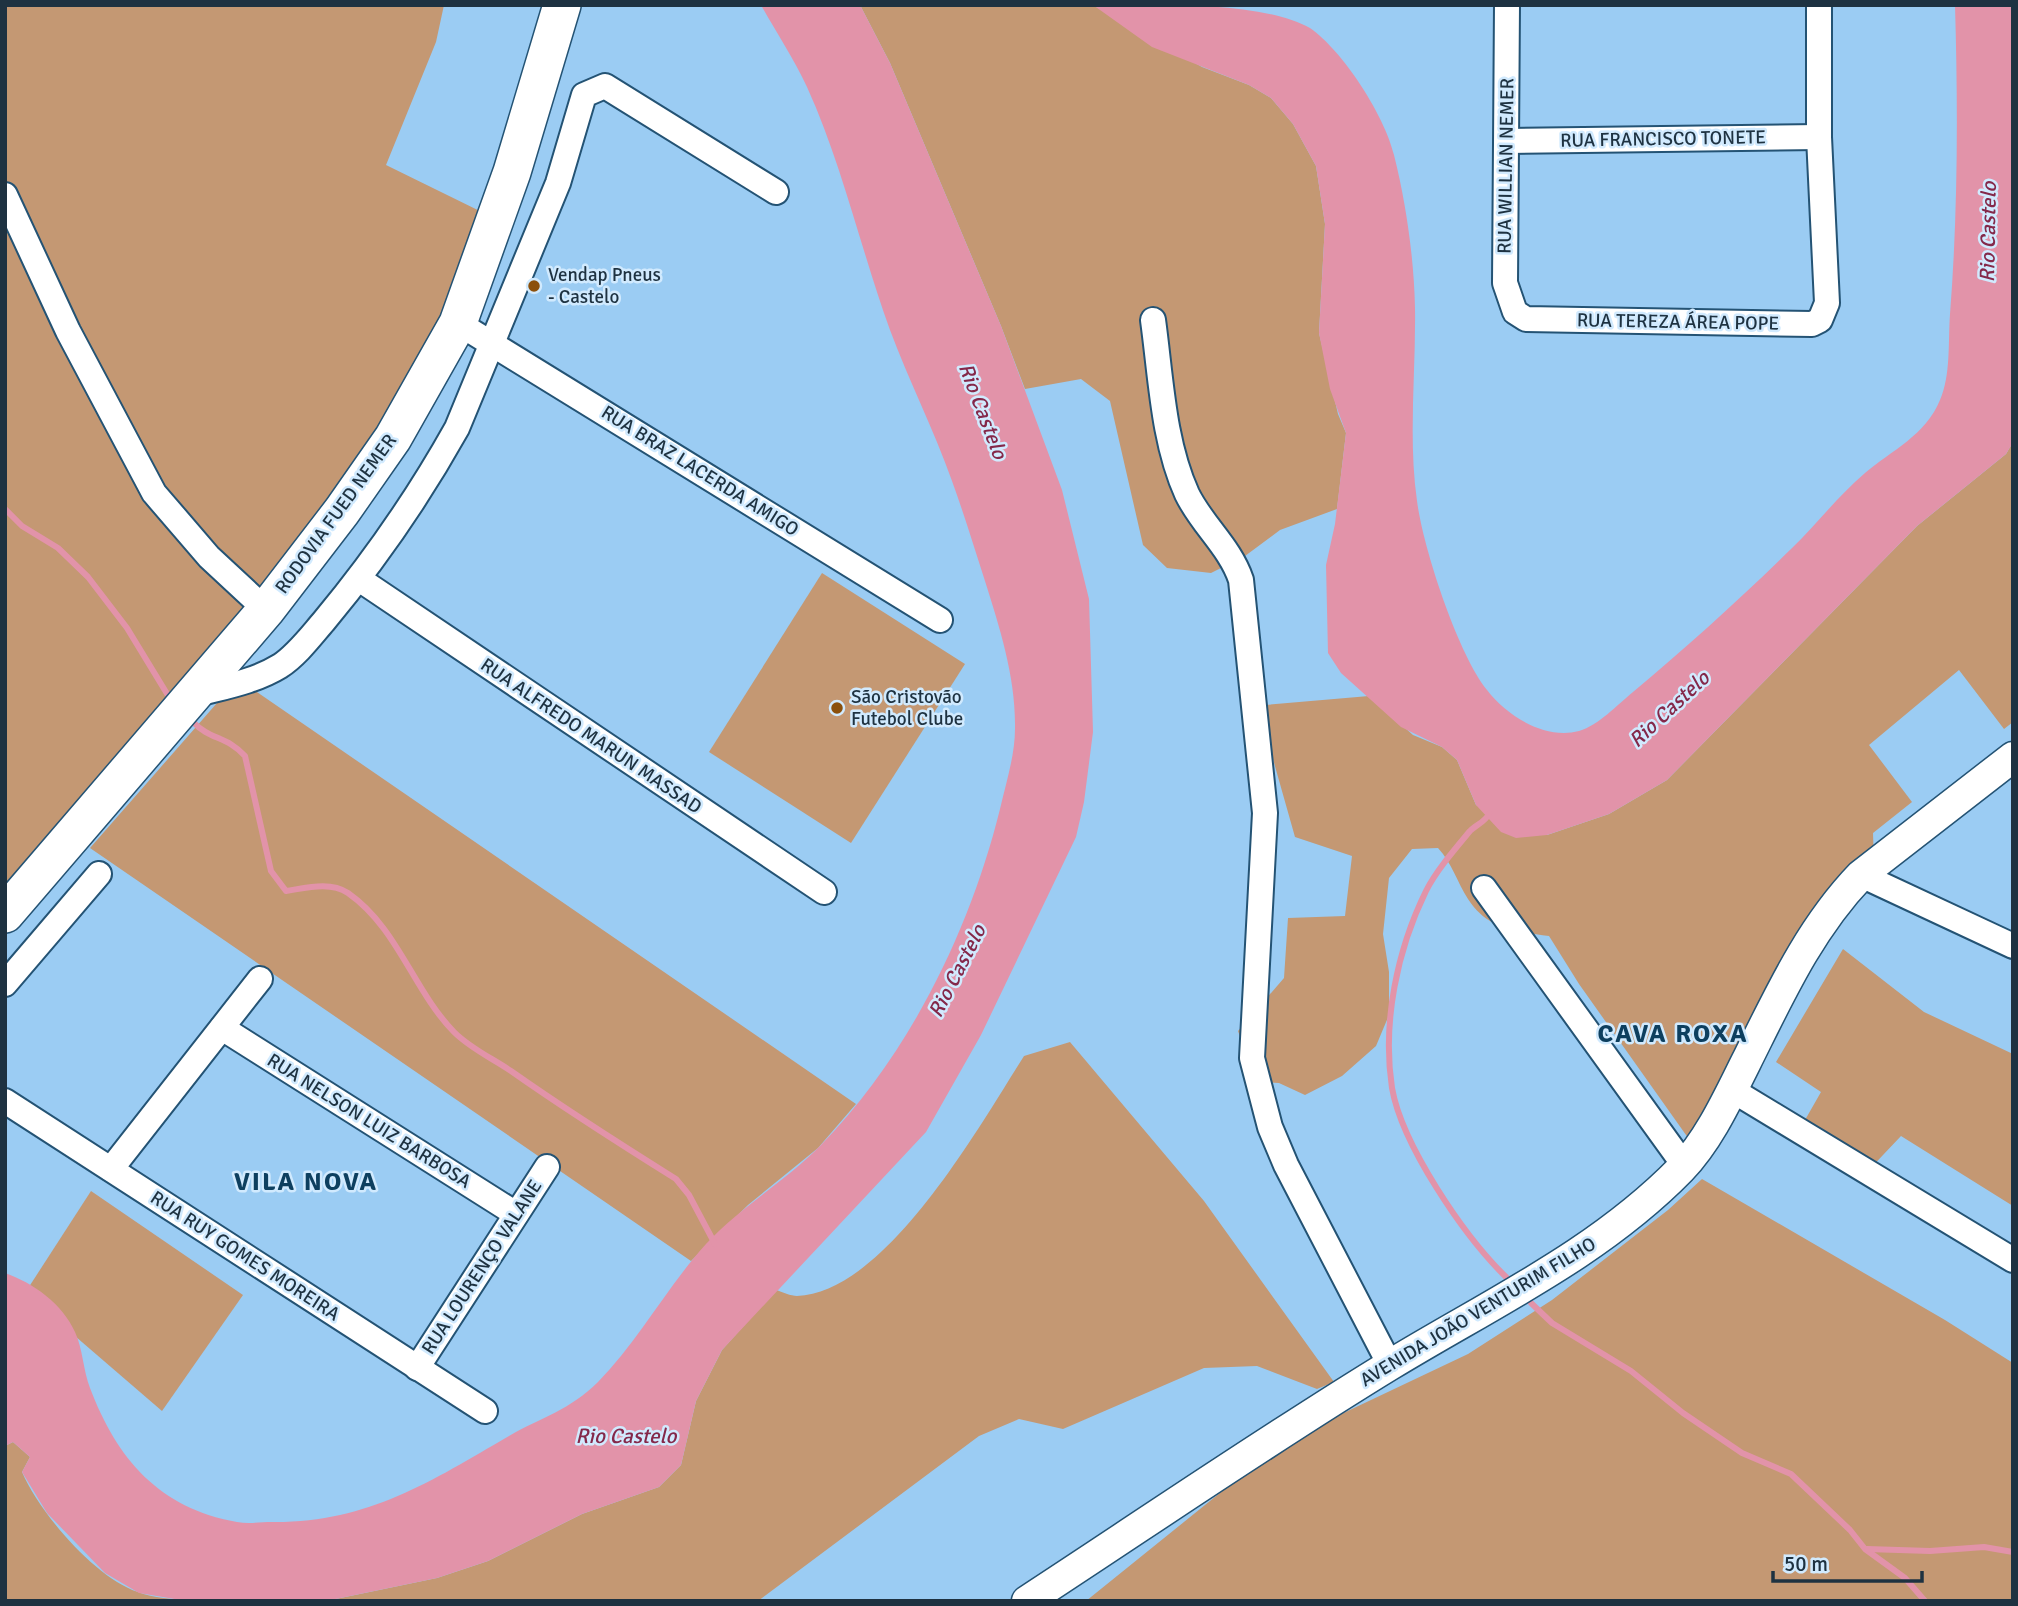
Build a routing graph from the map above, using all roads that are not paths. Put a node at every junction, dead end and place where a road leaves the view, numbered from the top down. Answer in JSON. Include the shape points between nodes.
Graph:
{"nodes":[{"id":1,"x":562,"y":5,"type":"edge"},
{"id":2,"x":1507,"y":5,"type":"edge"},
{"id":3,"x":1819,"y":5,"type":"edge"},
{"id":4,"x":1819,"y":137,"type":"junction"},
{"id":5,"x":1507,"y":141,"type":"junction"},
{"id":6,"x":776,"y":192,"type":"dead end"},
{"id":7,"x":5,"y":195,"type":"edge"},
{"id":8,"x":1526,"y":319,"type":"joint"},
{"id":9,"x":1153,"y":320,"type":"dead end"},
{"id":10,"x":458,"y":324,"type":"junction"},
{"id":11,"x":493,"y":342,"type":"junction"},
{"id":12,"x":359,"y":579,"type":"junction"},
{"id":13,"x":266,"y":610,"type":"junction"},
{"id":14,"x":940,"y":620,"type":"dead end"},
{"id":15,"x":194,"y":695,"type":"junction"},
{"id":16,"x":2013,"y":757,"type":"edge"},
{"id":17,"x":99,"y":874,"type":"dead end"},
{"id":18,"x":1861,"y":875,"type":"junction"},
{"id":19,"x":1484,"y":888,"type":"dead end"},
{"id":20,"x":824,"y":892,"type":"dead end"},
{"id":21,"x":5,"y":914,"type":"edge"},
{"id":22,"x":2013,"y":946,"type":"edge"},
{"id":23,"x":260,"y":979,"type":"dead end"},
{"id":24,"x":5,"y":984,"type":"edge"},
{"id":25,"x":222,"y":1028,"type":"junction"},
{"id":26,"x":1732,"y":1090,"type":"junction"},
{"id":27,"x":5,"y":1101,"type":"edge"},
{"id":28,"x":1684,"y":1165,"type":"junction"},
{"id":29,"x":547,"y":1167,"type":"dead end"},
{"id":30,"x":111,"y":1170,"type":"junction"},
{"id":31,"x":516,"y":1214,"type":"junction"},
{"id":32,"x":2013,"y":1260,"type":"edge"},
{"id":33,"x":1390,"y":1365,"type":"junction"},
{"id":34,"x":417,"y":1368,"type":"junction"},
{"id":35,"x":485,"y":1411,"type":"dead end"},
{"id":36,"x":1027,"y":1601,"type":"edge"}],
"edges":[{"from":1,"to":10,"type":"main road","name":"RODOVIA FUED NEMER","via":[[512,172]]},
{"from":2,"to":5,"type":"street","name":"RUA WILLIAN NEMER"},
{"from":3,"to":4,"type":"street"},
{"from":4,"to":5,"type":"street","name":"RUA FRANCISCO TONETE"},
{"from":4,"to":8,"type":"street","name":"RUA TEREZA ÁREA POPE","via":[[1825,312],[1812,324]]},
{"from":5,"to":8,"type":"street","name":"RUA WILLIAN NEMER","via":[[1505,283],[1510,304]]},
{"from":6,"to":11,"type":"street","via":[[605,86],[584,95],[558,183]]},
{"from":7,"to":13,"type":"street","via":[[68,331],[154,493],[209,557]]},
{"from":9,"to":33,"type":"street","via":[[1181,478],[1204,521],[1236,564],[1241,580],[1265,813],[1252,1058],[1270,1127],[1286,1165]]},
{"from":10,"to":11,"type":"street","name":"RUA BRAZ LACERDA AMIGO"},
{"from":10,"to":13,"type":"main road","name":"RODOVIA FUED NEMER","via":[[370,475]]},
{"from":11,"to":12,"type":"street","via":[[442,456]]},
{"from":11,"to":14,"type":"street","name":"RUA BRAZ LACERDA AMIGO"},
{"from":12,"to":15,"type":"street","via":[[283,664],[261,677]]},
{"from":12,"to":20,"type":"street","name":"RUA ALFREDO MARUN MASSAD"},
{"from":13,"to":15,"type":"main road","name":"RODOVIA FUED NEMER"},
{"from":15,"to":21,"type":"main road","name":"RODOVIA FUED NEMER"},
{"from":16,"to":18,"type":"street","name":"AVENIDA JOÃO VENTURIM FILHO"},
{"from":17,"to":24,"type":"street"},
{"from":18,"to":22,"type":"street"},
{"from":18,"to":26,"type":"street","name":"AVENIDA JOÃO VENTURIM FILHO","via":[[1802,951]]},
{"from":19,"to":28,"type":"street"},
{"from":23,"to":25,"type":"street"},
{"from":25,"to":30,"type":"street"},
{"from":25,"to":31,"type":"street","name":"RUA NELSON LUIZ BARBOSA"},
{"from":26,"to":28,"type":"street","name":"AVENIDA JOÃO VENTURIM FILHO"},
{"from":26,"to":32,"type":"street"},
{"from":27,"to":30,"type":"street","name":"RUA RUY GOMES MOREIRA"},
{"from":28,"to":33,"type":"street","name":"AVENIDA JOÃO VENTURIM FILHO","via":[[1592,1244]]},
{"from":29,"to":31,"type":"street","name":"RUA LOURENÇO VALANE"},
{"from":30,"to":34,"type":"street","name":"RUA RUY GOMES MOREIRA"},
{"from":31,"to":34,"type":"street","name":"RUA LOURENÇO VALANE"},
{"from":33,"to":36,"type":"street","name":"AVENIDA JOÃO VENTURIM FILHO"},
{"from":34,"to":35,"type":"street","name":"RUA RUY GOMES MOREIRA"}]}
